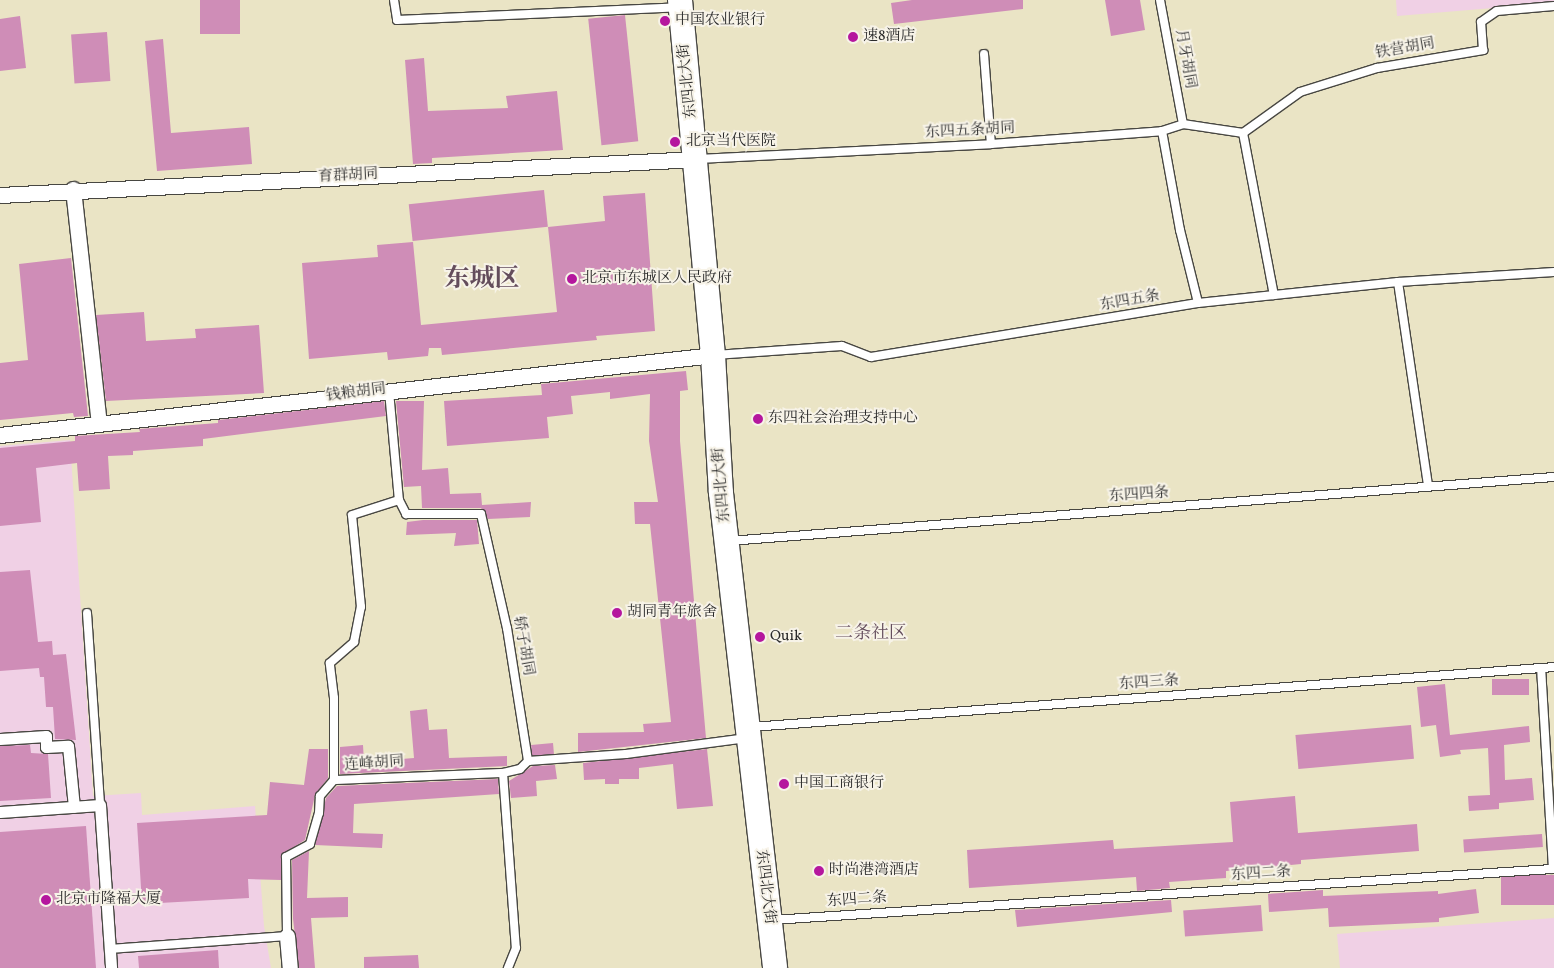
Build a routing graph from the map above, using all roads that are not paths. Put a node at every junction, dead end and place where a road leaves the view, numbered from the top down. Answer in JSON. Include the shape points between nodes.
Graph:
{"nodes":[{"id":1,"x":394,"y":0,"type":"edge"},
{"id":2,"x":1160,"y":0,"type":"edge"},
{"id":3,"x":681,"y":4,"type":"edge"},
{"id":4,"x":1554,"y":6,"type":"edge"},
{"id":5,"x":984,"y":54,"type":"dead end"},
{"id":6,"x":1183,"y":124,"type":"junction"},
{"id":7,"x":1162,"y":131,"type":"junction"},
{"id":8,"x":1243,"y":133,"type":"junction"},
{"id":9,"x":990,"y":144,"type":"junction"},
{"id":10,"x":696,"y":159,"type":"junction"},
{"id":11,"x":73,"y":189,"type":"junction"},
{"id":12,"x":0,"y":195,"type":"edge"},
{"id":13,"x":1554,"y":272,"type":"edge"},
{"id":14,"x":1398,"y":282,"type":"junction"},
{"id":15,"x":1274,"y":295,"type":"junction"},
{"id":16,"x":1198,"y":303,"type":"junction"},
{"id":17,"x":713,"y":355,"type":"junction"},
{"id":18,"x":389,"y":389,"type":"junction"},
{"id":19,"x":100,"y":424,"type":"junction"},
{"id":20,"x":0,"y":436,"type":"edge"},
{"id":21,"x":1554,"y":476,"type":"edge"},
{"id":22,"x":1428,"y":486,"type":"junction"},
{"id":23,"x":399,"y":500,"type":"junction"},
{"id":24,"x":726,"y":541,"type":"junction"},
{"id":25,"x":87,"y":613,"type":"dead end"},
{"id":26,"x":1554,"y":667,"type":"edge"},
{"id":27,"x":1541,"y":668,"type":"junction"},
{"id":28,"x":747,"y":733,"type":"junction"},
{"id":29,"x":0,"y":739,"type":"edge"},
{"id":30,"x":528,"y":761,"type":"junction"},
{"id":31,"x":503,"y":773,"type":"junction"},
{"id":32,"x":334,"y":780,"type":"junction"},
{"id":33,"x":100,"y":806,"type":"junction"},
{"id":34,"x":74,"y":807,"type":"junction"},
{"id":35,"x":0,"y":812,"type":"edge"},
{"id":36,"x":770,"y":920,"type":"junction"},
{"id":37,"x":287,"y":936,"type":"junction"},
{"id":38,"x":110,"y":949,"type":"junction"},
{"id":39,"x":111,"y":968,"type":"edge"},
{"id":40,"x":290,"y":968,"type":"edge"},
{"id":41,"x":508,"y":968,"type":"edge"},
{"id":42,"x":775,"y":968,"type":"edge"}],
"edges":[{"from":1,"to":3,"type":"lane","via":[[397,20]]},
{"from":2,"to":6,"type":"lane","name":"月牙胡同"},
{"from":3,"to":10,"type":"main road","name":"东四北大街"},
{"from":4,"to":8,"type":"lane","name":"铁营胡同","via":[[1497,11],[1481,22],[1483,50],[1377,68],[1300,92]]},
{"from":5,"to":9,"type":"lane"},
{"from":6,"to":7,"type":"lane","name":"东四五条胡同"},
{"from":6,"to":8,"type":"lane","name":"东四五条胡同"},
{"from":7,"to":9,"type":"lane","name":"东四五条胡同"},
{"from":7,"to":16,"type":"lane","via":[[1180,230]]},
{"from":8,"to":15,"type":"lane"},
{"from":9,"to":10,"type":"lane","name":"东四五条胡同"},
{"from":10,"to":11,"type":"street","name":"育群胡同"},
{"from":10,"to":17,"type":"main road","name":"东四北大街"},
{"from":11,"to":12,"type":"street","name":"育群胡同"},
{"from":11,"to":19,"type":"street"},
{"from":13,"to":14,"type":"lane","name":"东四五条"},
{"from":14,"to":15,"type":"lane","name":"东四五条"},
{"from":14,"to":22,"type":"lane"},
{"from":15,"to":16,"type":"lane","name":"东四五条"},
{"from":16,"to":17,"type":"lane","name":"东四五条","via":[[870,357],[842,346]]},
{"from":17,"to":18,"type":"street","name":"钱粮胡同"},
{"from":17,"to":24,"type":"main road","name":"东四北大街"},
{"from":18,"to":19,"type":"street","name":"钱粮胡同"},
{"from":18,"to":23,"type":"lane"},
{"from":19,"to":20,"type":"street","name":"钱粮胡同"},
{"from":21,"to":22,"type":"lane","name":"东四四条"},
{"from":22,"to":24,"type":"lane","name":"东四四条"},
{"from":23,"to":30,"type":"lane","name":"轿子胡同","via":[[406,514],[481,514],[507,628]]},
{"from":23,"to":32,"type":"lane","via":[[352,515],[361,607],[354,642],[330,663],[334,698]]},
{"from":24,"to":28,"type":"main road","name":"东四北大街"},
{"from":25,"to":33,"type":"lane"},
{"from":26,"to":27,"type":"lane","name":"东四三条"},
{"from":27,"to":28,"type":"lane","name":"东四三条"},
{"from":27,"to":36,"type":"lane","name":"东四二条","via":[[1553,869]]},
{"from":28,"to":30,"type":"lane","name":"东四三条","via":[[626,754]]},
{"from":28,"to":36,"type":"main road","name":"东四北大街"},
{"from":29,"to":34,"type":"street","via":[[46,736],[46,748],[68,746]]},
{"from":30,"to":31,"type":"lane","via":[[520,769]]},
{"from":31,"to":32,"type":"lane","name":"连峰胡同"},
{"from":31,"to":41,"type":"lane","via":[[516,948]]},
{"from":32,"to":37,"type":"lane","name":"连峰胡同","via":[[320,796],[310,844],[286,857]]},
{"from":33,"to":34,"type":"street"},
{"from":33,"to":38,"type":"street"},
{"from":34,"to":35,"type":"street"},
{"from":36,"to":42,"type":"main road","name":"东四北大街"},
{"from":37,"to":38,"type":"lane"},
{"from":37,"to":40,"type":"street"},
{"from":38,"to":39,"type":"street"}]}
